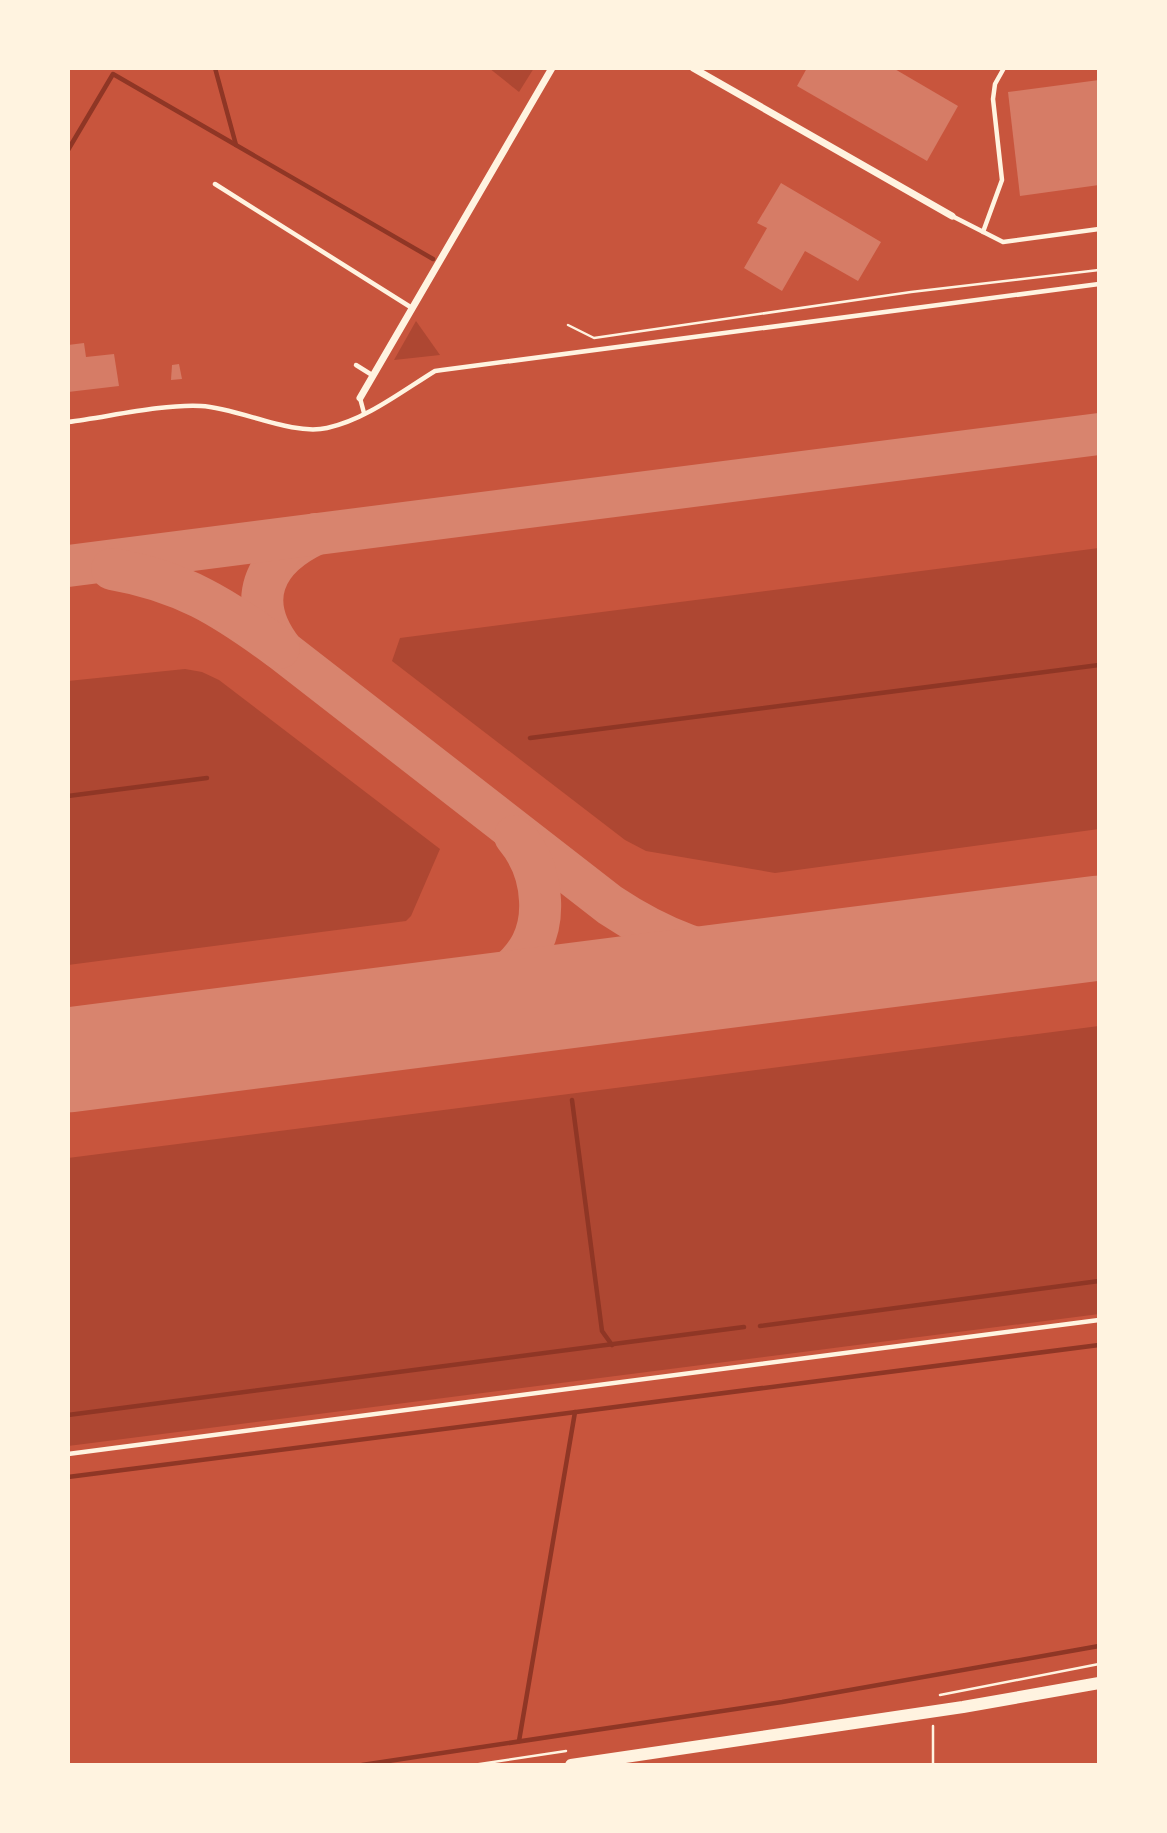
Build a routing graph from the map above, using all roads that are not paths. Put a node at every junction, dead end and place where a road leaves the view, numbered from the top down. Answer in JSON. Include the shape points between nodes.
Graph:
{"nodes":[{"id":1,"x":552,"y":68,"type":"edge"},
{"id":2,"x":693,"y":68,"type":"edge"},
{"id":3,"x":1004,"y":68,"type":"edge"},
{"id":4,"x":215,"y":184,"type":"dead end"},
{"id":5,"x":952,"y":216,"type":"joint"},
{"id":6,"x":1099,"y":229,"type":"edge"},
{"id":7,"x":983,"y":232,"type":"junction"},
{"id":8,"x":1099,"y":285,"type":"edge"},
{"id":9,"x":412,"y":308,"type":"junction"},
{"id":10,"x":356,"y":365,"type":"dead end"},
{"id":11,"x":373,"y":376,"type":"junction"},
{"id":12,"x":360,"y":398,"type":"joint"},
{"id":13,"x":364,"y":413,"type":"junction"},
{"id":14,"x":68,"y":422,"type":"edge"},
{"id":15,"x":1099,"y":1320,"type":"edge"},
{"id":16,"x":68,"y":1454,"type":"edge"},
{"id":17,"x":1099,"y":1684,"type":"edge"},
{"id":18,"x":570,"y":1765,"type":"edge"}],
"edges":[{"from":1,"to":9,"type":"street"},
{"from":2,"to":5,"type":"street"},
{"from":3,"to":7,"type":"lane","via":[[993,99],[1002,180]]},
{"from":4,"to":9,"type":"lane"},
{"from":5,"to":7,"type":"lane"},
{"from":6,"to":7,"type":"lane","via":[[1003,242]]},
{"from":8,"to":13,"type":"lane","via":[[435,371]]},
{"from":9,"to":11,"type":"street"},
{"from":10,"to":11,"type":"lane"},
{"from":11,"to":12,"type":"street"},
{"from":12,"to":13,"type":"lane"},
{"from":13,"to":14,"type":"lane","via":[[324,429],[199,406]]},
{"from":15,"to":16,"type":"lane"},
{"from":17,"to":18,"type":"street"}]}
